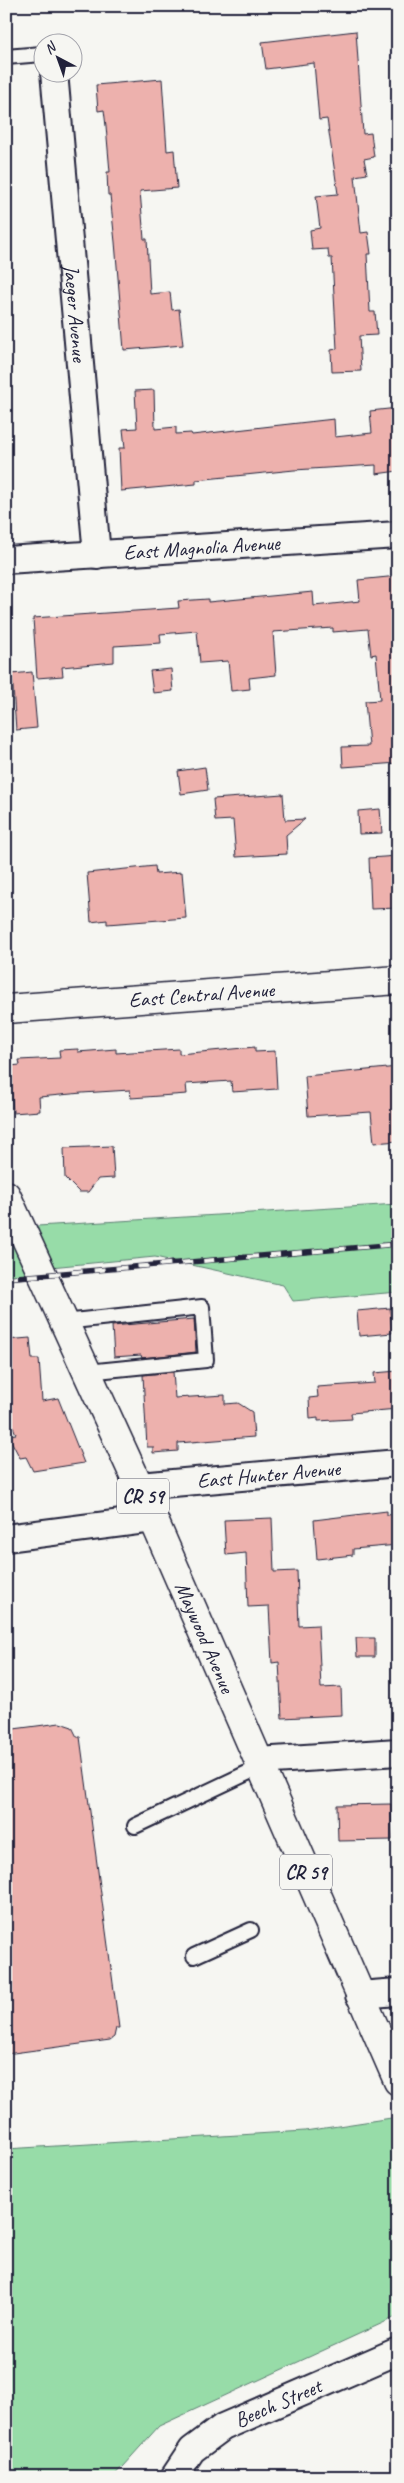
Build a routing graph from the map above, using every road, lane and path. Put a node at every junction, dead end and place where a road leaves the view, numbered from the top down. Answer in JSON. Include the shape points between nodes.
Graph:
{"nodes":[{"id":1,"x":32,"y":55,"type":"edge"},
{"id":2,"x":6,"y":57,"type":"edge"},
{"id":3,"x":55,"y":82,"type":"edge"},
{"id":4,"x":398,"y":535,"type":"edge"},
{"id":5,"x":97,"y":555,"type":"junction"},
{"id":6,"x":6,"y":560,"type":"edge"},
{"id":7,"x":398,"y":980,"type":"edge"},
{"id":8,"x":6,"y":1009,"type":"edge"},
{"id":9,"x":6,"y":1195,"type":"edge"},
{"id":10,"x":64,"y":1322,"type":"junction"},
{"id":11,"x":87,"y":1372,"type":"junction"},
{"id":12,"x":398,"y":1464,"type":"edge"},
{"id":13,"x":139,"y":1486,"type":"junction"},
{"id":14,"x":153,"y":1519,"type":"junction"},
{"id":15,"x":6,"y":1538,"type":"edge"},
{"id":16,"x":398,"y":1752,"type":"edge"},
{"id":17,"x":259,"y":1764,"type":"junction"},
{"id":18,"x":135,"y":1826,"type":"dead end"},
{"id":19,"x":251,"y":1930,"type":"dead end"},
{"id":20,"x":194,"y":1956,"type":"dead end"},
{"id":21,"x":398,"y":1992,"type":"edge"},
{"id":22,"x":359,"y":1994,"type":"junction"},
{"id":23,"x":398,"y":2081,"type":"edge"},
{"id":24,"x":398,"y":2351,"type":"edge"},
{"id":25,"x":174,"y":2477,"type":"edge"}],
"edges":[{"from":1,"to":2,"type":"lane"},
{"from":3,"to":5,"type":"street","name":"Jaeger Avenue"},
{"from":4,"to":5,"type":"street","name":"East Magnolia Avenue"},
{"from":5,"to":6,"type":"street","name":"East Magnolia Avenue"},
{"from":7,"to":8,"type":"main road","name":"East Central Avenue"},
{"from":9,"to":10,"type":"main road","name":"Maywood Avenue","number":"CR 59"},
{"from":10,"to":11,"type":"main road","name":"Maywood Avenue","number":"CR 59"},
{"from":10,"to":11,"type":"lane","via":[[202,1307],[206,1360]]},
{"from":11,"to":13,"type":"main road","name":"Maywood Avenue","number":"CR 59"},
{"from":12,"to":13,"type":"street","name":"East Hunter Avenue"},
{"from":13,"to":14,"type":"main road","name":"Maywood Avenue","number":"CR 59"},
{"from":14,"to":15,"type":"street"},
{"from":14,"to":17,"type":"main road","name":"Maywood Avenue","number":"CR 59"},
{"from":16,"to":17,"type":"street"},
{"from":17,"to":18,"type":"lane"},
{"from":17,"to":22,"type":"main road","name":"Maywood Avenue","number":"CR 59"},
{"from":19,"to":20,"type":"lane"},
{"from":21,"to":22,"type":"street"},
{"from":22,"to":23,"type":"main road","name":"Maywood Avenue","number":"CR 59"},
{"from":24,"to":25,"type":"street","name":"Beech Street","via":[[222,2427],[192,2450]]}]}
